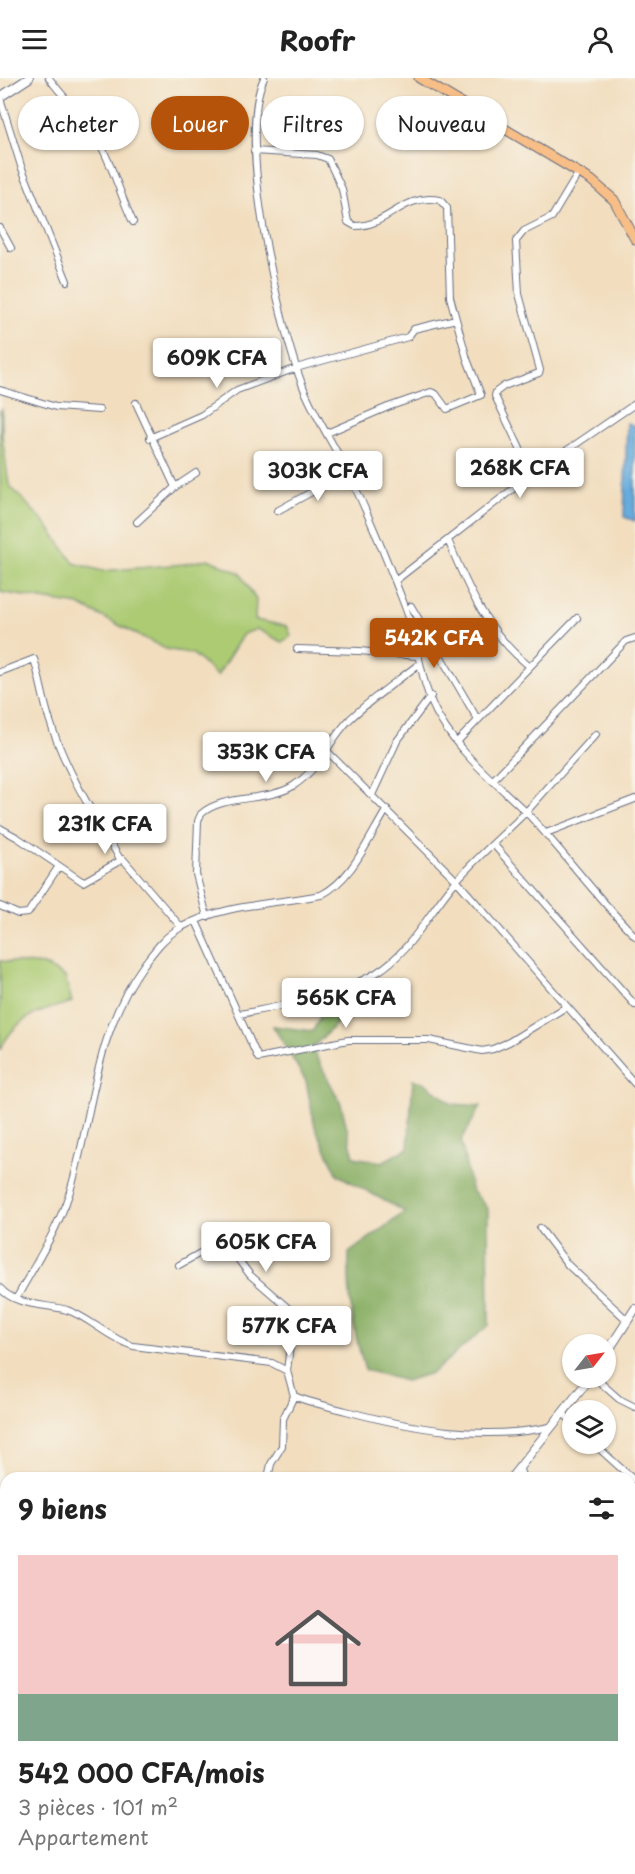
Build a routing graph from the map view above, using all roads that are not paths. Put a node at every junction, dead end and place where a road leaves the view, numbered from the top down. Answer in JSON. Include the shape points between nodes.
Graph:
{"nodes":[{"id":1,"x":29,"y":78,"type":"edge"},
{"id":2,"x":49,"y":78,"type":"edge"},
{"id":3,"x":264,"y":78,"type":"edge"},
{"id":4,"x":419,"y":78,"type":"edge"},
{"id":5,"x":0,"y":97,"type":"edge"},
{"id":6,"x":254,"y":150,"type":"junction"},
{"id":7,"x":579,"y":172,"type":"junction"},
{"id":8,"x":133,"y":222,"type":"dead end"},
{"id":9,"x":0,"y":228,"type":"edge"},
{"id":10,"x":635,"y":238,"type":"edge"},
{"id":11,"x":11,"y":248,"type":"dead end"},
{"id":12,"x":67,"y":281,"type":"dead end"},
{"id":13,"x":456,"y":319,"type":"junction"},
{"id":14,"x":296,"y":368,"type":"junction"},
{"id":15,"x":0,"y":390,"type":"edge"},
{"id":16,"x":136,"y":403,"type":"dead end"},
{"id":17,"x":635,"y":404,"type":"edge"},
{"id":18,"x":99,"y":410,"type":"dead end"},
{"id":19,"x":327,"y":433,"type":"junction"},
{"id":20,"x":150,"y":438,"type":"junction"},
{"id":21,"x":348,"y":472,"type":"junction"},
{"id":22,"x":196,"y":473,"type":"dead end"},
{"id":23,"x":532,"y":474,"type":"junction"},
{"id":24,"x":175,"y":487,"type":"junction"},
{"id":25,"x":277,"y":511,"type":"dead end"},
{"id":26,"x":137,"y":522,"type":"dead end"},
{"id":27,"x":448,"y":540,"type":"junction"},
{"id":28,"x":395,"y":581,"type":"junction"},
{"id":29,"x":411,"y":606,"type":"dead end"},
{"id":30,"x":577,"y":618,"type":"dead end"},
{"id":31,"x":635,"y":638,"type":"edge"},
{"id":32,"x":297,"y":649,"type":"dead end"},
{"id":33,"x":417,"y":656,"type":"junction"},
{"id":34,"x":419,"y":664,"type":"junction"},
{"id":35,"x":529,"y":666,"type":"junction"},
{"id":36,"x":0,"y":672,"type":"edge"},
{"id":37,"x":431,"y":696,"type":"junction"},
{"id":38,"x":478,"y":720,"type":"junction"},
{"id":39,"x":596,"y":734,"type":"dead end"},
{"id":40,"x":457,"y":742,"type":"junction"},
{"id":41,"x":328,"y":752,"type":"junction"},
{"id":42,"x":493,"y":780,"type":"junction"},
{"id":43,"x":372,"y":795,"type":"junction"},
{"id":44,"x":635,"y":799,"type":"edge"},
{"id":45,"x":387,"y":809,"type":"junction"},
{"id":46,"x":526,"y":812,"type":"junction"},
{"id":47,"x":0,"y":828,"type":"edge"},
{"id":48,"x":546,"y":833,"type":"junction"},
{"id":49,"x":494,"y":844,"type":"junction"},
{"id":50,"x":120,"y":859,"type":"junction"},
{"id":51,"x":59,"y":866,"type":"junction"},
{"id":52,"x":456,"y":880,"type":"junction"},
{"id":53,"x":0,"y":906,"type":"edge"},
{"id":54,"x":207,"y":917,"type":"junction"},
{"id":55,"x":196,"y":921,"type":"junction"},
{"id":56,"x":635,"y":924,"type":"edge"},
{"id":57,"x":181,"y":927,"type":"junction"},
{"id":58,"x":629,"y":930,"type":"junction"},
{"id":59,"x":635,"y":936,"type":"edge"},
{"id":60,"x":635,"y":1005,"type":"edge"},
{"id":61,"x":566,"y":1007,"type":"junction"},
{"id":62,"x":240,"y":1014,"type":"junction"},
{"id":63,"x":635,"y":1084,"type":"edge"},
{"id":64,"x":540,"y":1228,"type":"dead end"},
{"id":65,"x":179,"y":1265,"type":"dead end"},
{"id":66,"x":0,"y":1288,"type":"edge"},
{"id":67,"x":16,"y":1299,"type":"junction"},
{"id":68,"x":635,"y":1309,"type":"edge"},
{"id":69,"x":627,"y":1320,"type":"junction"},
{"id":70,"x":616,"y":1338,"type":"edge"},
{"id":71,"x":287,"y":1371,"type":"junction"},
{"id":72,"x":584,"y":1388,"type":"edge"},
{"id":73,"x":606,"y":1388,"type":"edge"},
{"id":74,"x":294,"y":1396,"type":"junction"},
{"id":75,"x":574,"y":1400,"type":"edge"},
{"id":76,"x":635,"y":1407,"type":"edge"},
{"id":77,"x":562,"y":1414,"type":"edge"},
{"id":78,"x":550,"y":1427,"type":"junction"},
{"id":79,"x":605,"y":1454,"type":"edge"},
{"id":80,"x":519,"y":1467,"type":"junction"},
{"id":81,"x":269,"y":1472,"type":"edge"},
{"id":82,"x":515,"y":1472,"type":"edge"},
{"id":83,"x":521,"y":1472,"type":"edge"},
{"id":84,"x":625,"y":1472,"type":"edge"}],
"edges":[{"from":1,"to":5,"type":"street"},
{"from":2,"to":8,"type":"street","via":[[98,140]]},
{"from":3,"to":6,"type":"street","via":[[255,115]]},
{"from":4,"to":7,"type":"main road"},
{"from":5,"to":12,"type":"street","via":[[21,166]]},
{"from":6,"to":13,"type":"street","via":[[328,159],[342,189],[348,222],[355,226],[380,220],[416,200],[434,199],[445,204],[448,288]]},
{"from":6,"to":14,"type":"street","via":[[255,179],[276,288]]},
{"from":7,"to":10,"type":"main road","via":[[614,200]]},
{"from":7,"to":23,"type":"street","via":[[552,217],[524,231],[516,241],[519,294],[540,370],[504,386],[495,396]]},
{"from":9,"to":11,"type":"street"},
{"from":13,"to":14,"type":"street","via":[[417,328],[408,337],[374,348]]},
{"from":13,"to":19,"type":"street","via":[[467,359],[482,391],[480,396],[447,409],[432,392]]},
{"from":14,"to":19,"type":"street"},
{"from":14,"to":20,"type":"street","via":[[237,390],[202,415]]},
{"from":15,"to":18,"type":"street","via":[[56,407]]},
{"from":16,"to":20,"type":"street"},
{"from":17,"to":23,"type":"street"},
{"from":19,"to":21,"type":"street"},
{"from":20,"to":24,"type":"street"},
{"from":21,"to":25,"type":"street"},
{"from":21,"to":28,"type":"street"},
{"from":22,"to":24,"type":"street"},
{"from":23,"to":27,"type":"street"},
{"from":24,"to":26,"type":"street"},
{"from":27,"to":28,"type":"street"},
{"from":27,"to":35,"type":"street","via":[[495,633]]},
{"from":28,"to":33,"type":"street"},
{"from":29,"to":38,"type":"street"},
{"from":30,"to":35,"type":"street"},
{"from":31,"to":42,"type":"street","via":[[626,641]]},
{"from":32,"to":33,"type":"street"},
{"from":33,"to":34,"type":"street"},
{"from":34,"to":37,"type":"street"},
{"from":34,"to":41,"type":"street","via":[[350,720]]},
{"from":35,"to":38,"type":"street"},
{"from":36,"to":50,"type":"street","via":[[34,659],[62,753]]},
{"from":37,"to":40,"type":"street","via":[[439,718]]},
{"from":37,"to":43,"type":"street","via":[[397,741]]},
{"from":38,"to":40,"type":"street"},
{"from":39,"to":46,"type":"street"},
{"from":40,"to":42,"type":"street"},
{"from":41,"to":43,"type":"street"},
{"from":41,"to":54,"type":"street","via":[[292,787],[216,806],[201,814],[196,874]]},
{"from":42,"to":46,"type":"street"},
{"from":43,"to":45,"type":"street"},
{"from":44,"to":48,"type":"street"},
{"from":45,"to":52,"type":"street"},
{"from":45,"to":54,"type":"street","via":[[345,877],[330,890]]},
{"from":46,"to":48,"type":"street"},
{"from":46,"to":49,"type":"street"},
{"from":47,"to":51,"type":"street"},
{"from":48,"to":58,"type":"street"},
{"from":49,"to":52,"type":"street"},
{"from":49,"to":60,"type":"street"},
{"from":50,"to":51,"type":"street","via":[[83,882]]},
{"from":50,"to":57,"type":"street","via":[[128,862]]},
{"from":51,"to":53,"type":"street","via":[[28,913],[18,914]]},
{"from":52,"to":61,"type":"street"},
{"from":52,"to":62,"type":"street","via":[[404,949],[378,972],[286,1005]]},
{"from":54,"to":55,"type":"street"},
{"from":55,"to":57,"type":"street"},
{"from":55,"to":62,"type":"street"},
{"from":56,"to":58,"type":"street"},
{"from":57,"to":67,"type":"street","via":[[156,948],[112,1020],[73,1182],[55,1229]]},
{"from":58,"to":59,"type":"street"},
{"from":61,"to":62,"type":"street","via":[[509,1042],[482,1051],[429,1040],[358,1040],[261,1058],[256,1056]]},
{"from":61,"to":63,"type":"street"},
{"from":64,"to":69,"type":"street","via":[[584,1281]]},
{"from":65,"to":71,"type":"street","via":[[216,1244],[228,1246],[250,1275],[288,1308],[291,1338]]},
{"from":66,"to":67,"type":"street"},
{"from":67,"to":71,"type":"street","via":[[67,1310],[133,1346],[246,1358],[272,1363]]},
{"from":68,"to":69,"type":"street"},
{"from":69,"to":70,"type":"street"},
{"from":71,"to":74,"type":"street"},
{"from":72,"to":75,"type":"street"},
{"from":73,"to":76,"type":"street"},
{"from":74,"to":78,"type":"street","via":[[415,1427],[506,1434]]},
{"from":74,"to":81,"type":"street","via":[[284,1419],[282,1446]]},
{"from":77,"to":78,"type":"street"},
{"from":78,"to":80,"type":"street"},
{"from":79,"to":84,"type":"street"},
{"from":80,"to":82,"type":"street"},
{"from":80,"to":83,"type":"street"}]}
